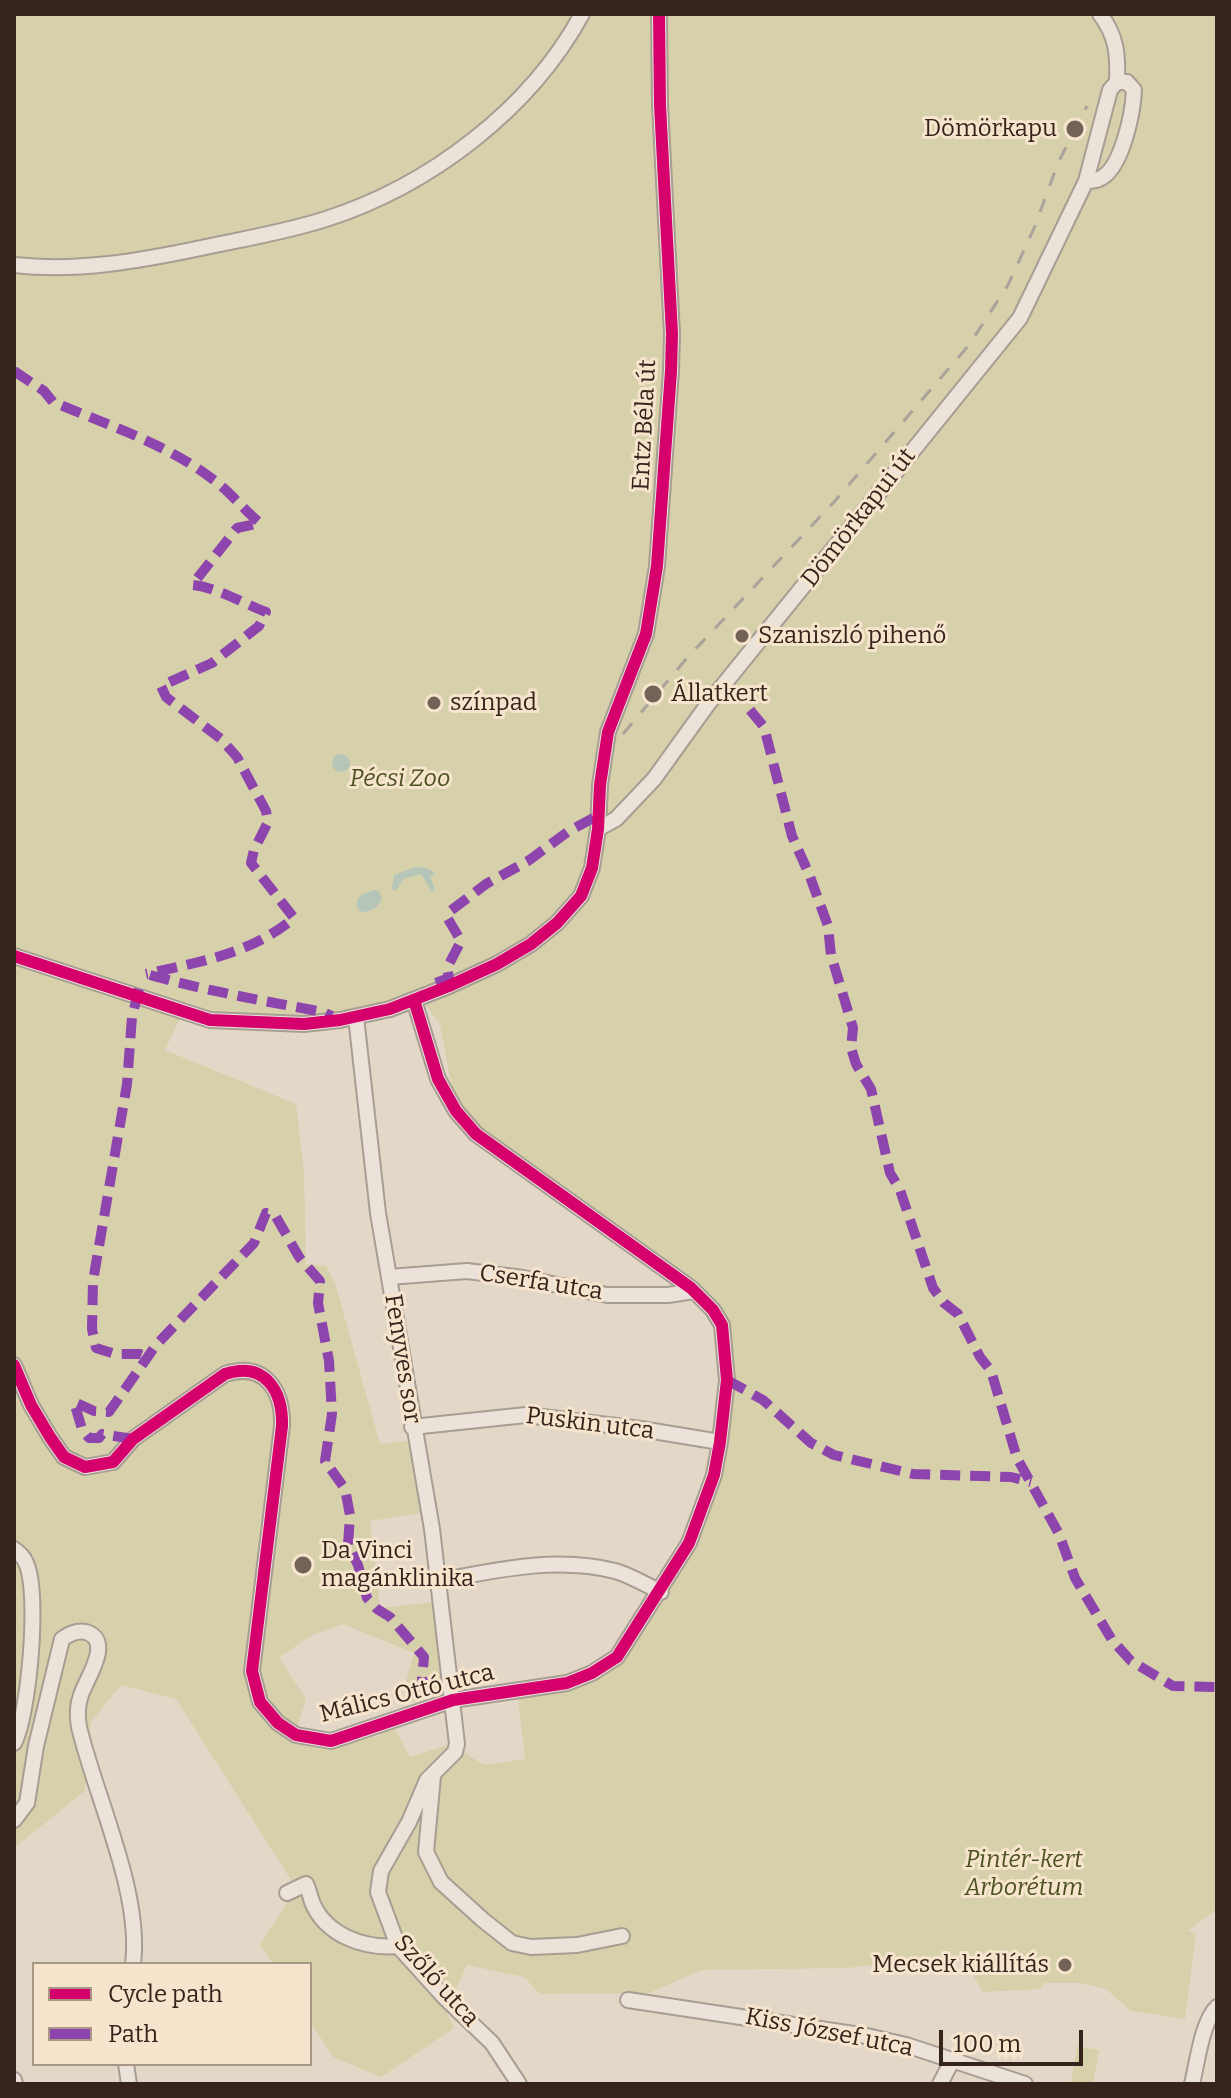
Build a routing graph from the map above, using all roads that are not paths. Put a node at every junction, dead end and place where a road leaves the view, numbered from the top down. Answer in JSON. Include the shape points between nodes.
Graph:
{"nodes":[{"id":1,"x":582,"y":14,"type":"edge"},
{"id":2,"x":659,"y":14,"type":"edge"},
{"id":3,"x":1100,"y":14,"type":"edge"},
{"id":4,"x":1117,"y":82,"type":"junction"},
{"id":5,"x":1109,"y":98,"type":"junction"},
{"id":6,"x":1132,"y":107,"type":"junction"},
{"id":7,"x":1093,"y":180,"type":"junction"},
{"id":8,"x":14,"y":265,"type":"edge"},
{"id":9,"x":598,"y":829,"type":"junction"},
{"id":10,"x":14,"y":956,"type":"edge"},
{"id":11,"x":414,"y":1000,"type":"junction"},
{"id":12,"x":356,"y":1017,"type":"junction"},
{"id":13,"x":389,"y":1277,"type":"junction"},
{"id":14,"x":694,"y":1291,"type":"junction"},
{"id":15,"x":14,"y":1365,"type":"edge"},
{"id":16,"x":412,"y":1427,"type":"junction"},
{"id":17,"x":720,"y":1442,"type":"junction"},
{"id":18,"x":14,"y":1549,"type":"edge"},
{"id":19,"x":439,"y":1581,"type":"junction"},
{"id":20,"x":661,"y":1592,"type":"junction"},
{"id":21,"x":453,"y":1700,"type":"junction"},
{"id":22,"x":14,"y":1743,"type":"edge"},
{"id":23,"x":426,"y":1798,"type":"junction"},
{"id":24,"x":14,"y":1820,"type":"edge"},
{"id":25,"x":287,"y":1893,"type":"dead end"},
{"id":26,"x":622,"y":1936,"type":"dead end"},
{"id":27,"x":398,"y":1946,"type":"junction"},
{"id":28,"x":133,"y":1962,"type":"edge"},
{"id":29,"x":628,"y":2000,"type":"dead end"},
{"id":30,"x":1217,"y":2007,"type":"edge"},
{"id":31,"x":952,"y":2061,"type":"junction"},
{"id":32,"x":519,"y":2084,"type":"edge"},
{"id":33,"x":940,"y":2084,"type":"edge"},
{"id":34,"x":1025,"y":2084,"type":"edge"},
{"id":35,"x":1192,"y":2084,"type":"edge"}],
"edges":[{"from":1,"to":8,"type":"street","via":[[522,95],[436,166],[398,189],[328,219],[134,262]]},
{"from":2,"to":9,"type":"street","name":"Entz Béla út","via":[[672,334],[662,504],[646,634],[608,732]]},
{"from":3,"to":4,"type":"street","via":[[1117,51]]},
{"from":4,"to":5,"type":"street","name":"Dömörkapui út"},
{"from":4,"to":6,"type":"street","via":[[1132,86]]},
{"from":5,"to":6,"type":"street","via":[[1119,108]]},
{"from":5,"to":7,"type":"street","name":"Dömörkapui út"},
{"from":6,"to":7,"type":"street","name":"Dömörkapui út","via":[[1113,166]]},
{"from":7,"to":9,"type":"street","name":"Dömörkapui út","via":[[1020,318],[997,349],[708,704],[654,779],[616,819]]},
{"from":9,"to":11,"type":"street","name":"Entz Béla út","via":[[595,858],[581,896],[557,923],[497,964]]},
{"from":10,"to":12,"type":"street","name":"Entz Béla út","via":[[210,1020],[304,1024]]},
{"from":11,"to":12,"type":"street","name":"Entz Béla út"},
{"from":11,"to":14,"type":"street","name":"Málics Ottó utca","via":[[438,1079],[476,1134]]},
{"from":12,"to":13,"type":"street","name":"Fenyves sor"},
{"from":13,"to":14,"type":"street","name":"Cserfa utca","via":[[467,1271],[607,1295]]},
{"from":13,"to":16,"type":"street","name":"Fenyves sor"},
{"from":14,"to":17,"type":"street","name":"Málics Ottó utca","via":[[722,1325],[727,1380]]},
{"from":15,"to":21,"type":"street","name":"Málics Ottó utca","via":[[50,1437],[64,1457],[85,1467],[113,1462],[133,1439],[225,1374],[245,1371],[268,1381],[278,1395],[282,1426],[252,1671],[260,1702],[296,1735],[331,1741]]},
{"from":16,"to":17,"type":"street","name":"Puskin utca","via":[[526,1415]]},
{"from":16,"to":19,"type":"street","name":"Fenyves sor"},
{"from":17,"to":20,"type":"street","name":"Málics Ottó utca","via":[[689,1543]]},
{"from":18,"to":22,"type":"street","via":[[30,1574],[32,1618],[24,1714]]},
{"from":19,"to":20,"type":"street","via":[[543,1565],[580,1566],[616,1571]]},
{"from":19,"to":21,"type":"street","name":"Fenyves sor"},
{"from":20,"to":21,"type":"street","name":"Málics Ottó utca","via":[[617,1657],[592,1673],[567,1683]]},
{"from":21,"to":23,"type":"street","via":[[455,1752],[433,1772]]},
{"from":23,"to":26,"type":"street","via":[[425,1841],[432,1867],[441,1882],[512,1943],[577,1945]]},
{"from":23,"to":27,"type":"street","name":"Szőlő utca","via":[[377,1882]]},
{"from":24,"to":28,"type":"street","via":[[27,1803],[62,1639],[88,1633],[98,1647],[79,1702],[79,1727],[128,1893]]},
{"from":25,"to":27,"type":"street","via":[[306,1884],[319,1912],[344,1936],[362,1944]]},
{"from":27,"to":32,"type":"street","name":"Szőlő utca","via":[[492,2043]]},
{"from":29,"to":31,"type":"street","name":"Kiss József utca","via":[[867,2036]]},
{"from":30,"to":35,"type":"street"},
{"from":31,"to":33,"type":"street"},
{"from":31,"to":34,"type":"street","name":"Kiss József utca"}]}
